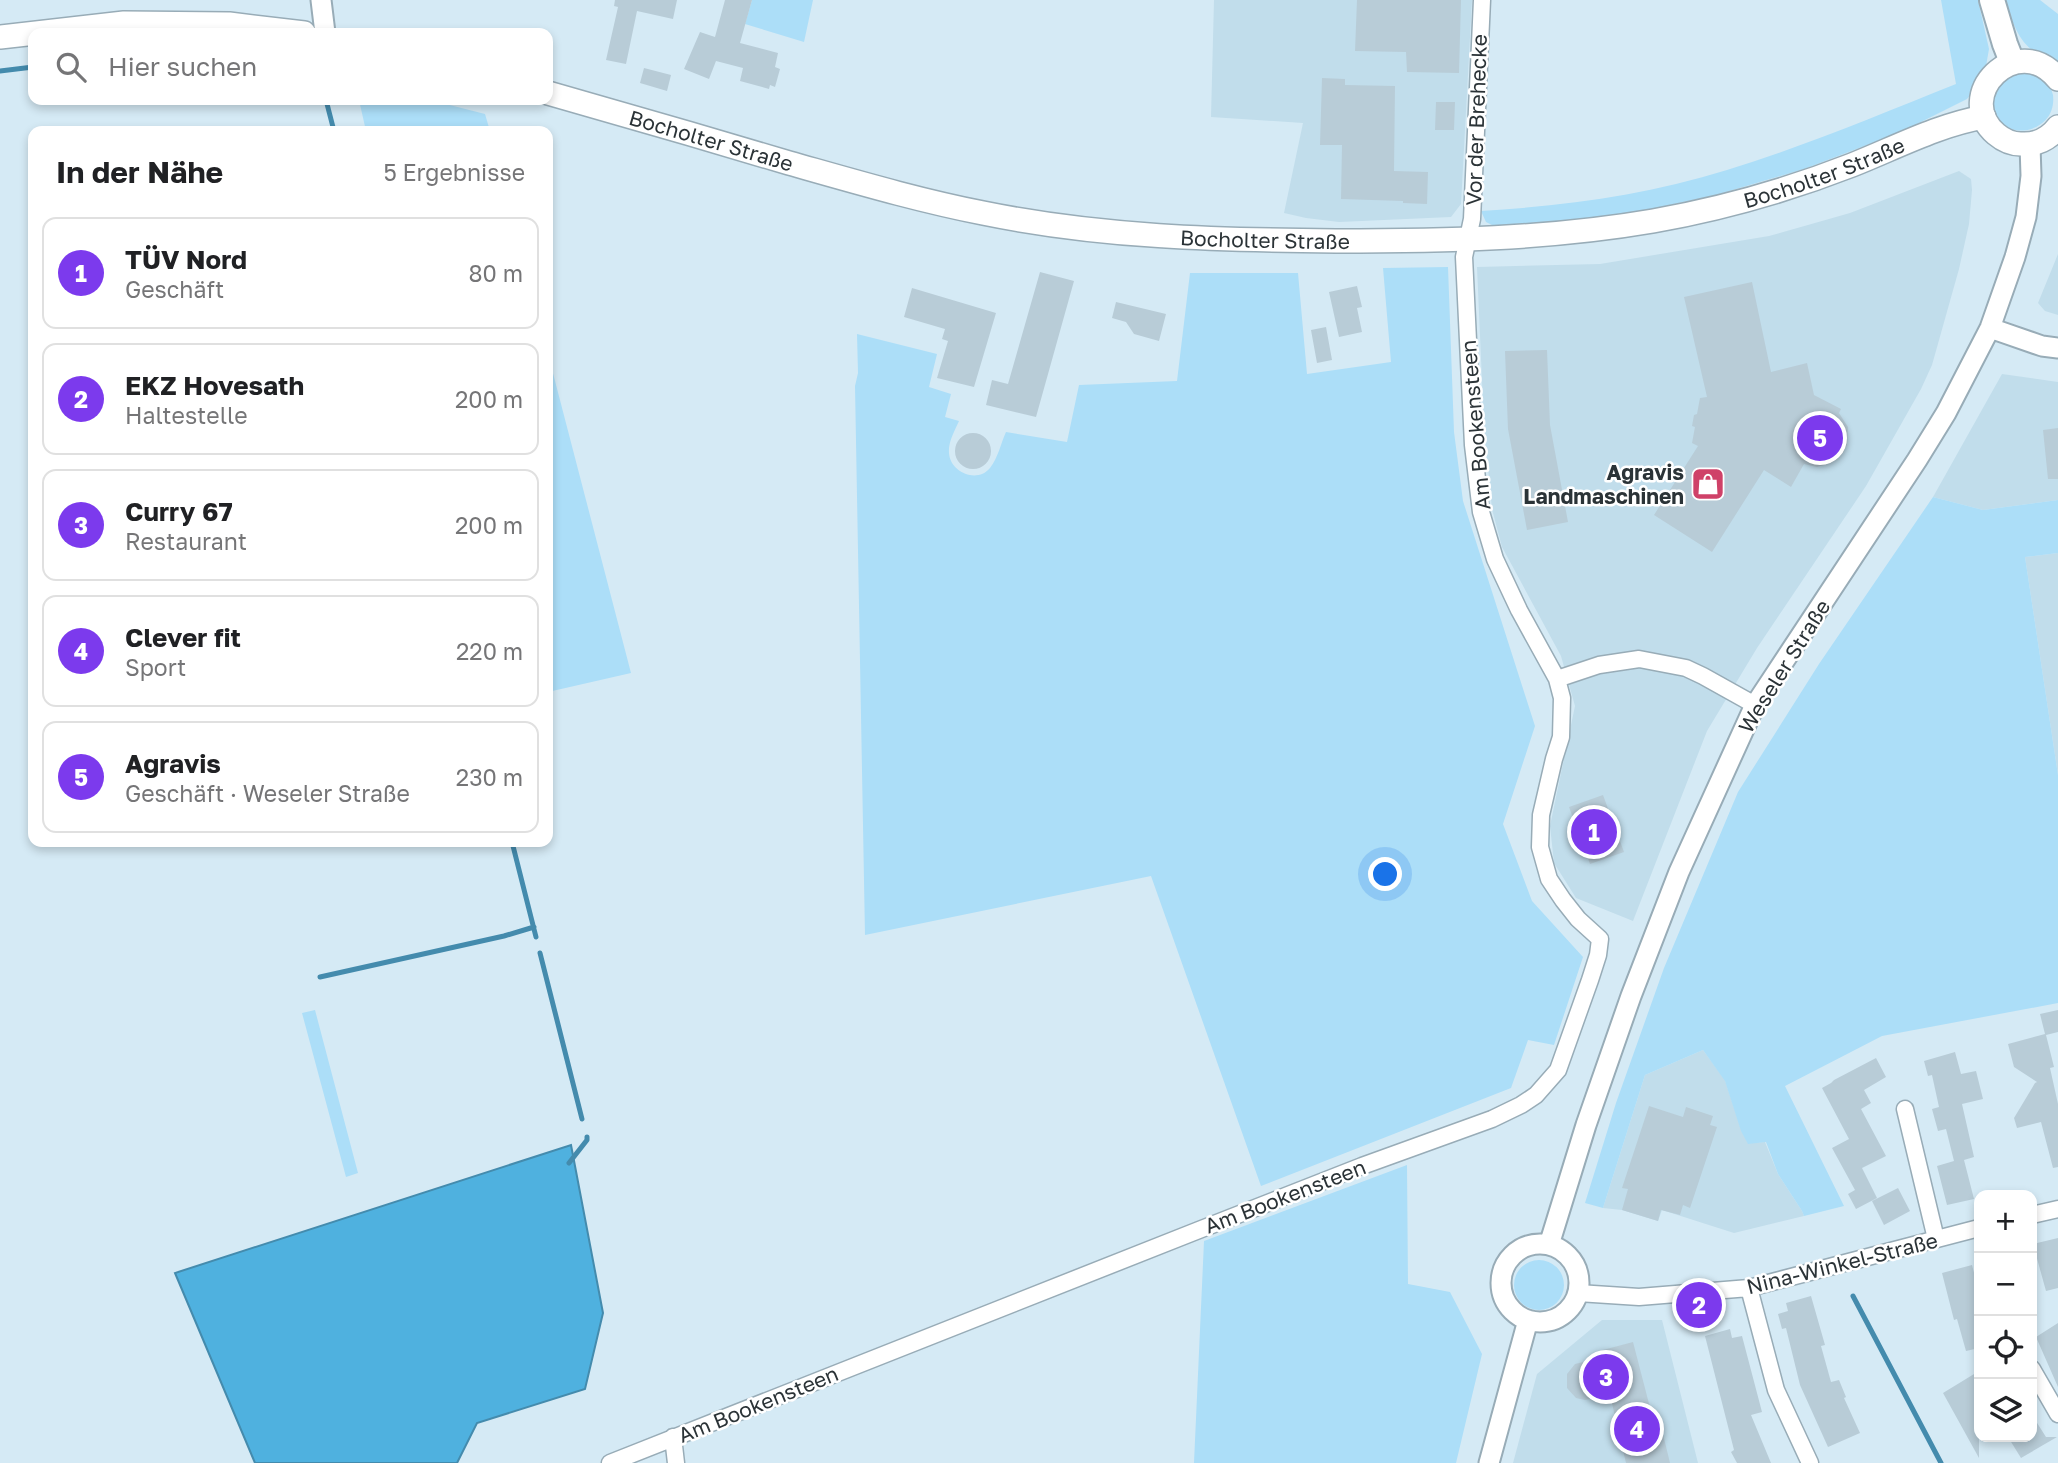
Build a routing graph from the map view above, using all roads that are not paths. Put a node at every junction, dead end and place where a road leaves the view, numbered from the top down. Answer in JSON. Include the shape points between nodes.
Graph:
{"nodes":[{"id":1,"x":321,"y":0,"type":"edge"},
{"id":2,"x":1482,"y":0,"type":"edge"},
{"id":3,"x":1992,"y":0,"type":"edge"},
{"id":4,"x":80,"y":28,"type":"edge"},
{"id":5,"x":262,"y":28,"type":"edge"},
{"id":6,"x":324,"y":28,"type":"edge"},
{"id":7,"x":28,"y":34,"type":"edge"},
{"id":8,"x":0,"y":37,"type":"edge"},
{"id":9,"x":2012,"y":62,"type":"junction"},
{"id":10,"x":2058,"y":79,"type":"edge"},
{"id":11,"x":553,"y":94,"type":"edge"},
{"id":12,"x":1984,"y":117,"type":"junction"},
{"id":13,"x":2058,"y":127,"type":"edge"},
{"id":14,"x":2030,"y":145,"type":"junction"},
{"id":15,"x":1467,"y":239,"type":"junction"},
{"id":16,"x":1990,"y":328,"type":"junction"},
{"id":17,"x":2058,"y":348,"type":"edge"},
{"id":18,"x":1557,"y":679,"type":"junction"},
{"id":19,"x":1755,"y":705,"type":"junction"},
{"id":20,"x":1905,"y":1109,"type":"dead end"},
{"id":21,"x":2058,"y":1209,"type":"edge"},
{"id":22,"x":2037,"y":1214,"type":"edge"},
{"id":23,"x":1974,"y":1229,"type":"edge"},
{"id":24,"x":1936,"y":1239,"type":"junction"},
{"id":25,"x":1549,"y":1245,"type":"junction"},
{"id":26,"x":1749,"y":1288,"type":"junction"},
{"id":27,"x":1578,"y":1293,"type":"junction"},
{"id":28,"x":1528,"y":1321,"type":"junction"},
{"id":29,"x":2037,"y":1378,"type":"edge"},
{"id":30,"x":2044,"y":1391,"type":"junction"},
{"id":31,"x":2058,"y":1401,"type":"edge"},
{"id":32,"x":2058,"y":1414,"type":"edge"},
{"id":33,"x":673,"y":1437,"type":"junction"},
{"id":34,"x":610,"y":1463,"type":"edge"},
{"id":35,"x":676,"y":1463,"type":"edge"},
{"id":36,"x":1489,"y":1463,"type":"edge"},
{"id":37,"x":1810,"y":1463,"type":"edge"}],
"edges":[{"from":1,"to":6,"type":"street"},
{"from":2,"to":15,"type":"street","name":"Vor der Brehecke","via":[[1472,219]]},
{"from":3,"to":9,"type":"main road"},
{"from":4,"to":5,"type":"main road","via":[[124,23]]},
{"from":7,"to":8,"type":"main road"},
{"from":9,"to":10,"type":"main road","via":[[2040,64]]},
{"from":9,"to":12,"type":"main road","via":[[1990,78],[1984,90]]},
{"from":11,"to":15,"type":"main road","name":"Bocholter Straße","via":[[896,193],[1043,224],[1186,239]]},
{"from":12,"to":14,"type":"main road","via":[[2002,139]]},
{"from":12,"to":15,"type":"main road","name":"Bocholter Straße","via":[[1789,187],[1695,213],[1544,236]]},
{"from":13,"to":14,"type":"main road","via":[[2043,141]]},
{"from":14,"to":16,"type":"street","name":"Weseler Straße","via":[[2026,217]]},
{"from":15,"to":18,"type":"street","name":"Am Bookensteen","via":[[1464,277],[1481,512],[1495,559]]},
{"from":16,"to":17,"type":"street"},
{"from":16,"to":19,"type":"street","name":"Weseler Straße","via":[[1946,413]]},
{"from":18,"to":19,"type":"street","via":[[1599,665],[1639,659],[1686,668]]},
{"from":18,"to":33,"type":"street","name":"Am Bookensteen","via":[[1562,698],[1561,737],[1541,815],[1540,847],[1549,878],[1563,900],[1600,939],[1558,1070],[1536,1094],[1492,1119]]},
{"from":19,"to":25,"type":"street","name":"Weseler Straße","via":[[1640,971]]},
{"from":20,"to":24,"type":"street"},
{"from":21,"to":22,"type":"street"},
{"from":23,"to":24,"type":"street","name":"Nina-Winkel-Straße"},
{"from":24,"to":26,"type":"street","name":"Nina-Winkel-Straße"},
{"from":25,"to":27,"type":"street","via":[[1570,1258],[1579,1280]]},
{"from":25,"to":28,"type":"street","via":[[1537,1244],[1515,1253],[1502,1276],[1500,1285],[1508,1307]]},
{"from":26,"to":27,"type":"street","name":"Nina-Winkel-Straße","via":[[1639,1297]]},
{"from":26,"to":37,"type":"street","via":[[1776,1390]]},
{"from":27,"to":28,"type":"street","via":[[1564,1314],[1553,1320]]},
{"from":28,"to":36,"type":"street"},
{"from":29,"to":30,"type":"street"},
{"from":30,"to":31,"type":"street"},
{"from":30,"to":32,"type":"street"},
{"from":33,"to":34,"type":"street","name":"Am Bookensteen"},
{"from":33,"to":35,"type":"street"}]}
